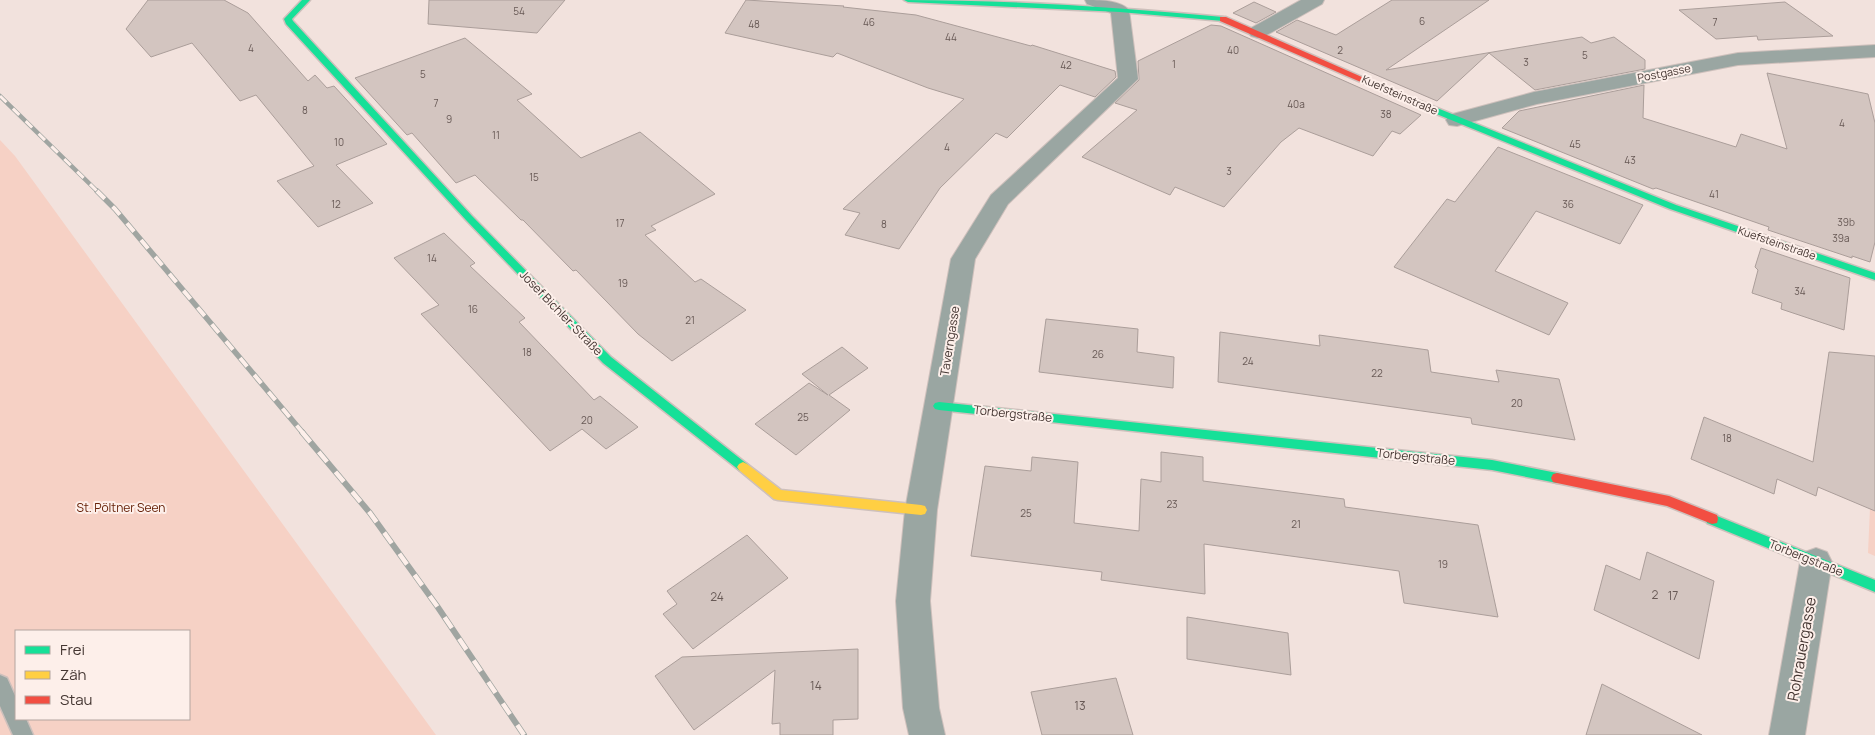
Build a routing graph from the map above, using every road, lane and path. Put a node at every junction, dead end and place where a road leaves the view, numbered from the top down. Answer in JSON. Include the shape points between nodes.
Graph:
{"nodes":[{"id":1,"x":306,"y":0,"type":"edge"},
{"id":2,"x":908,"y":0,"type":"edge"},
{"id":3,"x":1094,"y":0,"type":"edge"},
{"id":4,"x":1315,"y":0,"type":"edge"},
{"id":5,"x":1120,"y":10,"type":"junction"},
{"id":6,"x":1258,"y":32,"type":"junction"},
{"id":7,"x":1875,"y":51,"type":"edge"},
{"id":8,"x":1457,"y":120,"type":"junction"},
{"id":9,"x":1875,"y":277,"type":"edge"},
{"id":10,"x":939,"y":406,"type":"junction"},
{"id":11,"x":921,"y":510,"type":"junction"},
{"id":12,"x":1816,"y":562,"type":"junction"},
{"id":13,"x":1875,"y":586,"type":"edge"},
{"id":14,"x":0,"y":684,"type":"edge"},
{"id":15,"x":15,"y":717,"type":"edge"},
{"id":16,"x":16,"y":720,"type":"edge"},
{"id":17,"x":23,"y":735,"type":"edge"},
{"id":18,"x":927,"y":735,"type":"edge"},
{"id":19,"x":1787,"y":735,"type":"edge"}],
"edges":[{"from":1,"to":11,"type":"street","name":"Josef Bichler-Straße","via":[[292,13],[289,22],[607,360],[778,495]]},
{"from":2,"to":5,"type":"street","name":"Kuefsteinstraße"},
{"from":3,"to":5,"type":"street"},
{"from":4,"to":6,"type":"street"},
{"from":5,"to":6,"type":"street","name":"Kuefsteinstraße","via":[[1218,18]]},
{"from":5,"to":10,"type":"street","name":"Taverngasse","via":[[1128,79],[999,200],[963,259]]},
{"from":6,"to":8,"type":"street","name":"Kuefsteinstraße"},
{"from":7,"to":8,"type":"street","name":"Postgasse","via":[[1738,59],[1534,98]]},
{"from":8,"to":9,"type":"street","name":"Kuefsteinstraße","via":[[1673,207]]},
{"from":10,"to":11,"type":"street","name":"Taverngasse"},
{"from":10,"to":12,"type":"street","name":"Torbergstraße","via":[[1492,465],[1668,501]]},
{"from":11,"to":18,"type":"street","name":"Taverngasse","via":[[913,601],[921,708]]},
{"from":12,"to":13,"type":"street","name":"Torbergstraße"},
{"from":12,"to":19,"type":"street","name":"Rohrauergasse"},
{"from":14,"to":15,"type":"lane"},
{"from":16,"to":17,"type":"lane"}]}
